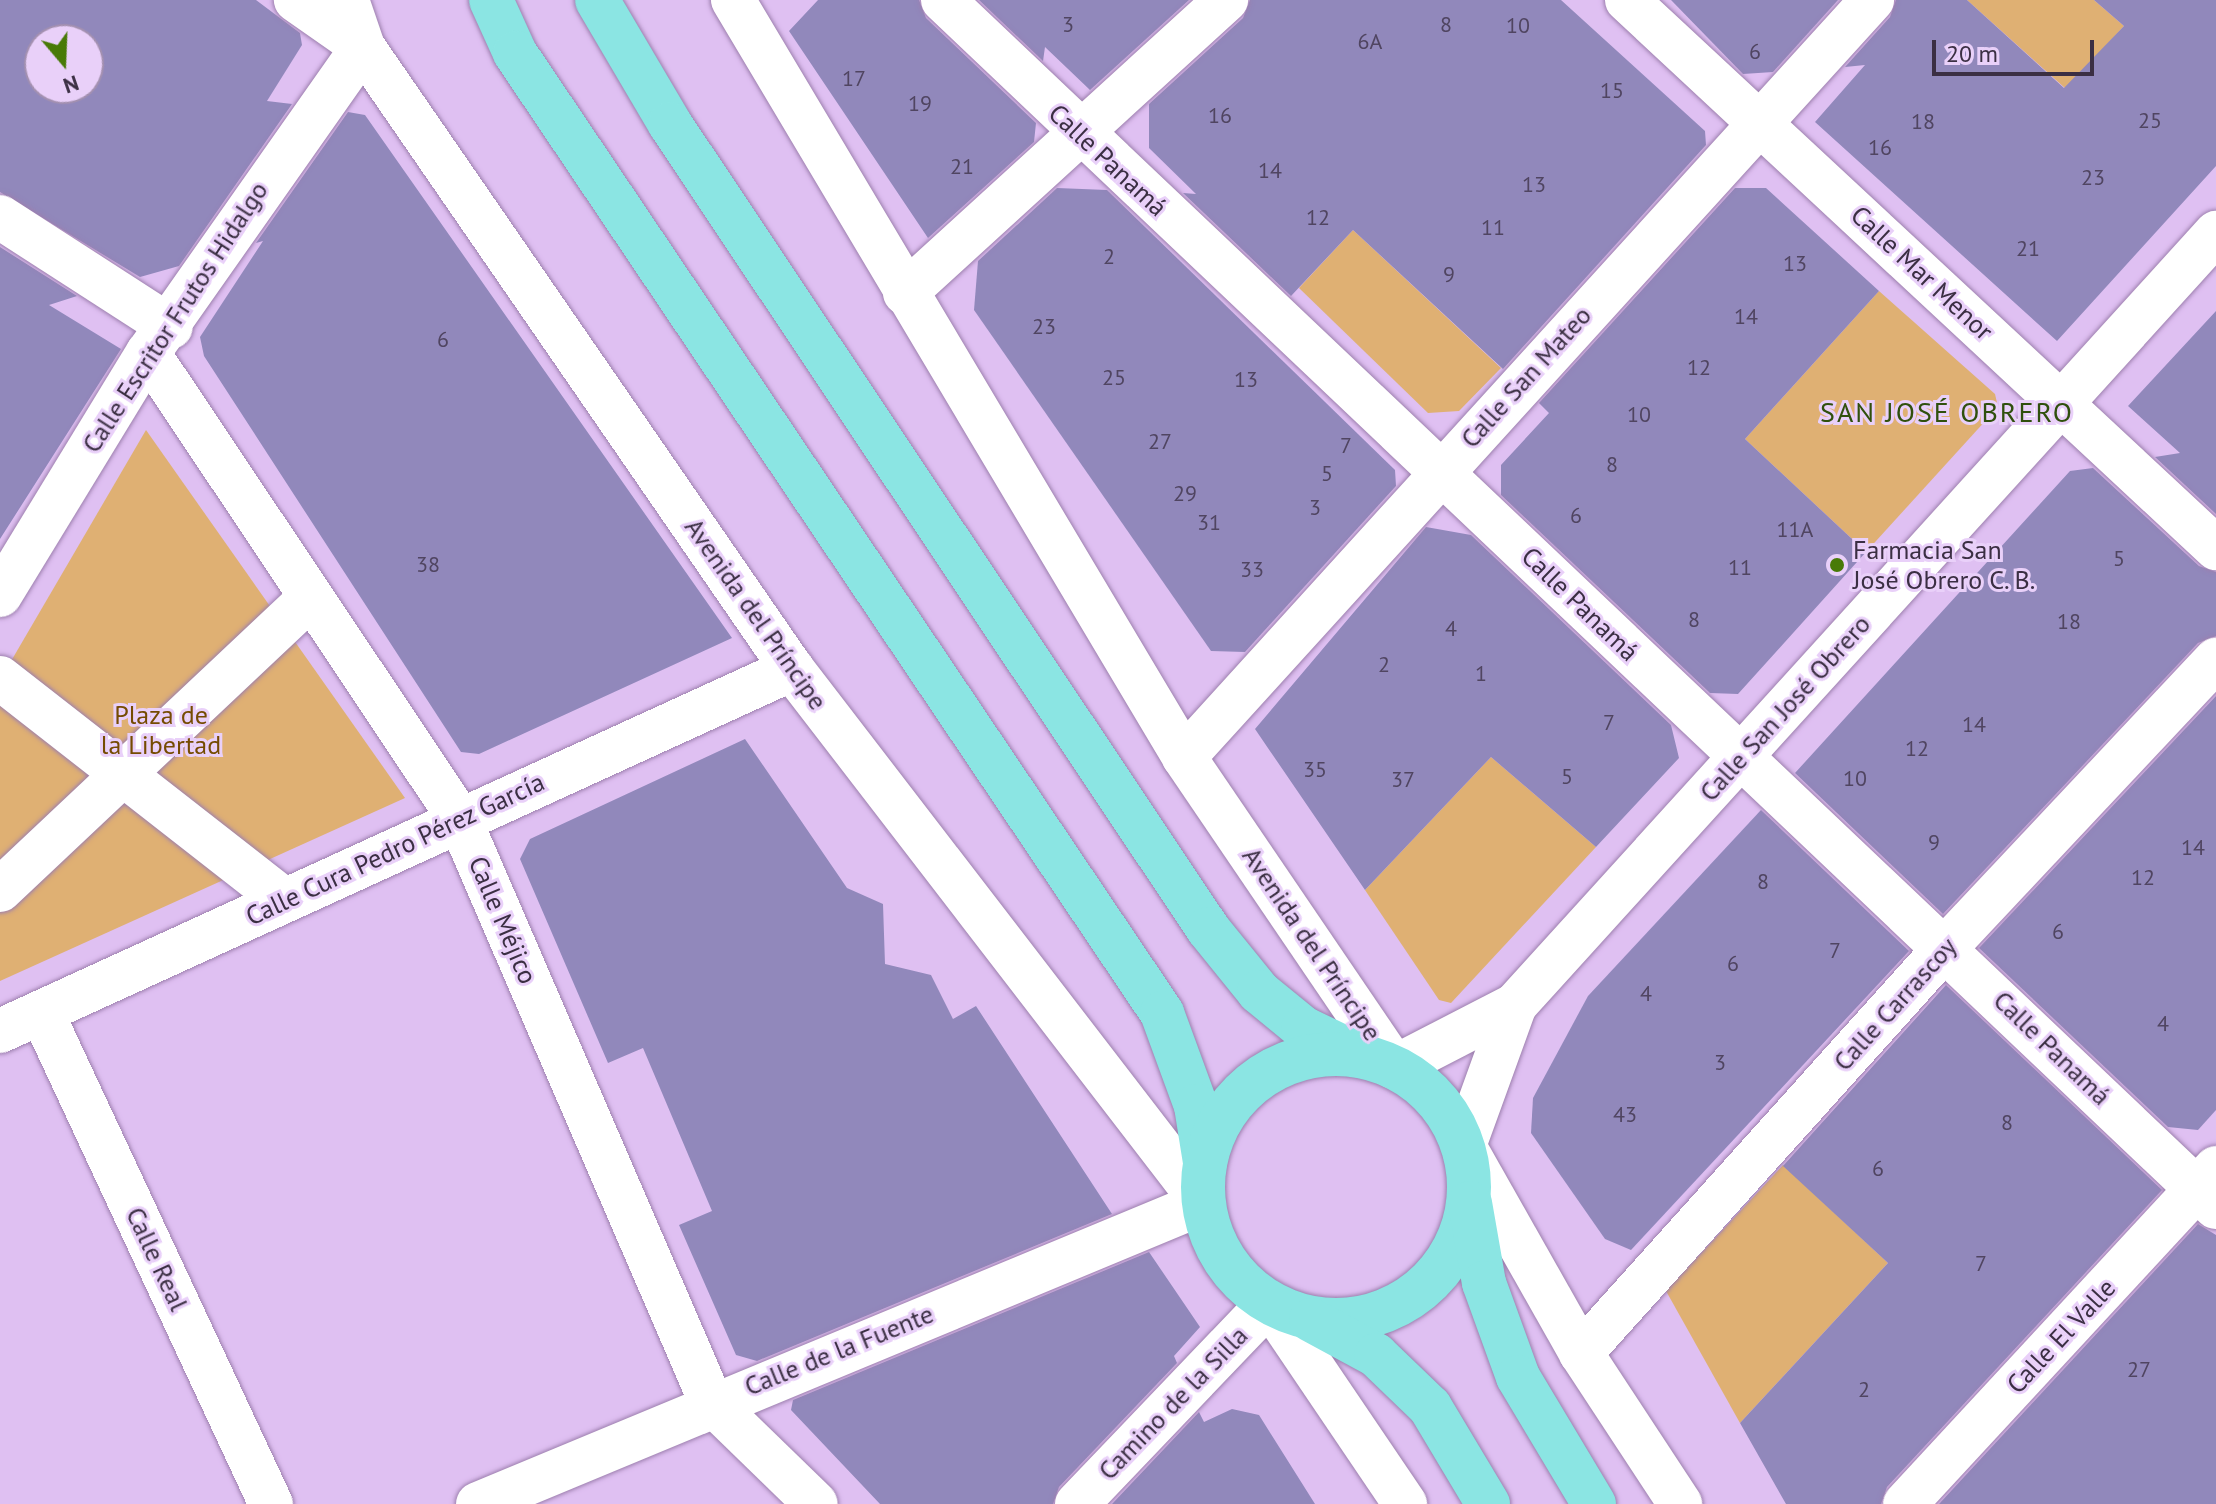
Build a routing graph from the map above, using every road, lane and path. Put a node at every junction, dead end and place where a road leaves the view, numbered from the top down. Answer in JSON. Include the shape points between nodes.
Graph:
{"nodes":[{"id":1,"x":296,"y":0,"type":"edge"},
{"id":2,"x":347,"y":0,"type":"edge"},
{"id":3,"x":491,"y":0,"type":"edge"},
{"id":4,"x":597,"y":0,"type":"edge"},
{"id":5,"x":943,"y":0,"type":"edge"},
{"id":6,"x":1226,"y":0,"type":"edge"},
{"id":7,"x":1627,"y":0,"type":"edge"},
{"id":8,"x":1872,"y":0,"type":"edge"},
{"id":9,"x":747,"y":6,"type":"edge"},
{"id":10,"x":363,"y":47,"type":"junction"},
{"id":11,"x":1757,"y":121,"type":"junction"},
{"id":12,"x":1081,"y":136,"type":"junction"},
{"id":13,"x":0,"y":217,"type":"edge"},
{"id":14,"x":2216,"y":233,"type":"edge"},
{"id":15,"x":905,"y":293,"type":"junction"},
{"id":16,"x":159,"y":340,"type":"junction"},
{"id":17,"x":2063,"y":404,"type":"junction"},
{"id":18,"x":1441,"y":471,"type":"junction"},
{"id":19,"x":2216,"y":548,"type":"edge"},
{"id":20,"x":0,"y":595,"type":"edge"},
{"id":21,"x":311,"y":597,"type":"junction"},
{"id":22,"x":2216,"y":660,"type":"edge"},
{"id":23,"x":792,"y":669,"type":"junction"},
{"id":24,"x":0,"y":678,"type":"edge"},
{"id":25,"x":1184,"y":757,"type":"junction"},
{"id":26,"x":1739,"y":757,"type":"junction"},
{"id":27,"x":123,"y":774,"type":"junction"},
{"id":28,"x":459,"y":818,"type":"junction"},
{"id":29,"x":0,"y":890,"type":"edge"},
{"id":30,"x":284,"y":900,"type":"junction"},
{"id":31,"x":1947,"y":946,"type":"junction"},
{"id":32,"x":1515,"y":1005,"type":"junction"},
{"id":33,"x":42,"y":1013,"type":"junction"},
{"id":34,"x":0,"y":1031,"type":"edge"},
{"id":35,"x":1378,"y":1061,"type":"junction"},
{"id":36,"x":1464,"y":1146,"type":"junction"},
{"id":37,"x":1204,"y":1182,"type":"junction"},
{"id":38,"x":2210,"y":1188,"type":"edge"},
{"id":39,"x":1469,"y":1198,"type":"junction"},
{"id":40,"x":1287,"y":1310,"type":"junction"},
{"id":41,"x":1581,"y":1353,"type":"junction"},
{"id":42,"x":711,"y":1402,"type":"junction"},
{"id":43,"x":271,"y":1504,"type":"edge"},
{"id":44,"x":478,"y":1504,"type":"edge"},
{"id":45,"x":816,"y":1504,"type":"edge"},
{"id":46,"x":1077,"y":1504,"type":"edge"},
{"id":47,"x":1405,"y":1504,"type":"edge"},
{"id":48,"x":1488,"y":1504,"type":"edge"},
{"id":49,"x":1594,"y":1504,"type":"edge"},
{"id":50,"x":1680,"y":1504,"type":"edge"},
{"id":51,"x":1905,"y":1504,"type":"edge"}],
"edges":[{"from":1,"to":10,"type":"street"},
{"from":2,"to":10,"type":"street","name":"Avenida del Príncipe"},
{"from":3,"to":37,"type":"main road","via":[[515,53],[1162,1013],[1196,1106]]},
{"from":4,"to":35,"type":"main road","name":"Avenida del Príncipe","via":[[670,124],[1208,929],[1259,992],[1303,1028]]},
{"from":5,"to":12,"type":"street","name":"Calle Panamá"},
{"from":6,"to":12,"type":"street"},
{"from":7,"to":11,"type":"street","name":"Calle Mar Menor"},
{"from":8,"to":11,"type":"street","name":"Calle San Mateo"},
{"from":9,"to":15,"type":"street","name":"Avenida del Príncipe"},
{"from":10,"to":16,"type":"street","name":"Calle Escritor Frutos Hidalgo","via":[[272,169]]},
{"from":10,"to":23,"type":"street","name":"Avenida del Príncipe"},
{"from":11,"to":17,"type":"street","name":"Calle Mar Menor"},
{"from":11,"to":18,"type":"street","name":"Calle San Mateo"},
{"from":12,"to":15,"type":"street"},
{"from":12,"to":18,"type":"street","name":"Calle Panamá"},
{"from":13,"to":16,"type":"street"},
{"from":14,"to":17,"type":"street","name":"Calle San José Obrero"},
{"from":15,"to":25,"type":"street","name":"Avenida del Príncipe"},
{"from":16,"to":20,"type":"street","name":"Calle Escritor Frutos Hidalgo"},
{"from":16,"to":21,"type":"street","name":"Calle Méjico"},
{"from":17,"to":19,"type":"street","name":"Calle Mar Menor"},
{"from":17,"to":26,"type":"street","name":"Calle San José Obrero"},
{"from":18,"to":25,"type":"street","name":"Calle San Mateo"},
{"from":18,"to":26,"type":"street","name":"Calle Panamá"},
{"from":21,"to":27,"type":"street"},
{"from":21,"to":28,"type":"street","name":"Calle Méjico"},
{"from":22,"to":31,"type":"street","name":"Calle Carrascoy"},
{"from":23,"to":28,"type":"street","name":"Calle Cura Pedro Pérez García"},
{"from":23,"to":37,"type":"street","name":"Avenida del Príncipe"},
{"from":24,"to":27,"type":"street"},
{"from":25,"to":35,"type":"street","name":"Avenida del Príncipe"},
{"from":26,"to":31,"type":"street","name":"Calle Panamá"},
{"from":26,"to":32,"type":"street","name":"Calle San José Obrero"},
{"from":27,"to":29,"type":"street"},
{"from":27,"to":30,"type":"street"},
{"from":28,"to":30,"type":"street","name":"Calle Cura Pedro Pérez García"},
{"from":28,"to":42,"type":"street","name":"Calle Méjico"},
{"from":30,"to":33,"type":"street","name":"Calle Cura Pedro Pérez García"},
{"from":31,"to":38,"type":"street","name":"Calle Panamá"},
{"from":31,"to":41,"type":"street","name":"Calle Carrascoy"},
{"from":32,"to":35,"type":"street","name":"Calle San José Obrero"},
{"from":32,"to":36,"type":"street","name":"Calle San José Obrero"},
{"from":33,"to":34,"type":"street","name":"Calle Cura Pedro Pérez García"},
{"from":33,"to":43,"type":"street","name":"Calle Real"},
{"from":35,"to":36,"type":"main road","via":[[1449,1114]]},
{"from":35,"to":37,"type":"main road","via":[[1326,1054],[1261,1077],[1235,1100]]},
{"from":36,"to":39,"type":"main road"},
{"from":36,"to":41,"type":"street"},
{"from":37,"to":40,"type":"main road","via":[[1224,1261]]},
{"from":37,"to":42,"type":"street","name":"Calle de la Fuente"},
{"from":38,"to":51,"type":"street","name":"Calle El Valle"},
{"from":39,"to":40,"type":"main road","via":[[1455,1246],[1414,1295],[1344,1321]]},
{"from":39,"to":49,"type":"main road","via":[[1484,1283],[1518,1377]]},
{"from":40,"to":46,"type":"street","name":"Camino de la Silla"},
{"from":40,"to":47,"type":"street"},
{"from":40,"to":48,"type":"main road","via":[[1376,1355],[1430,1407]]},
{"from":41,"to":50,"type":"street"},
{"from":42,"to":44,"type":"street","name":"Calle de la Fuente"},
{"from":42,"to":45,"type":"street","name":"Calle Méjico"}]}
